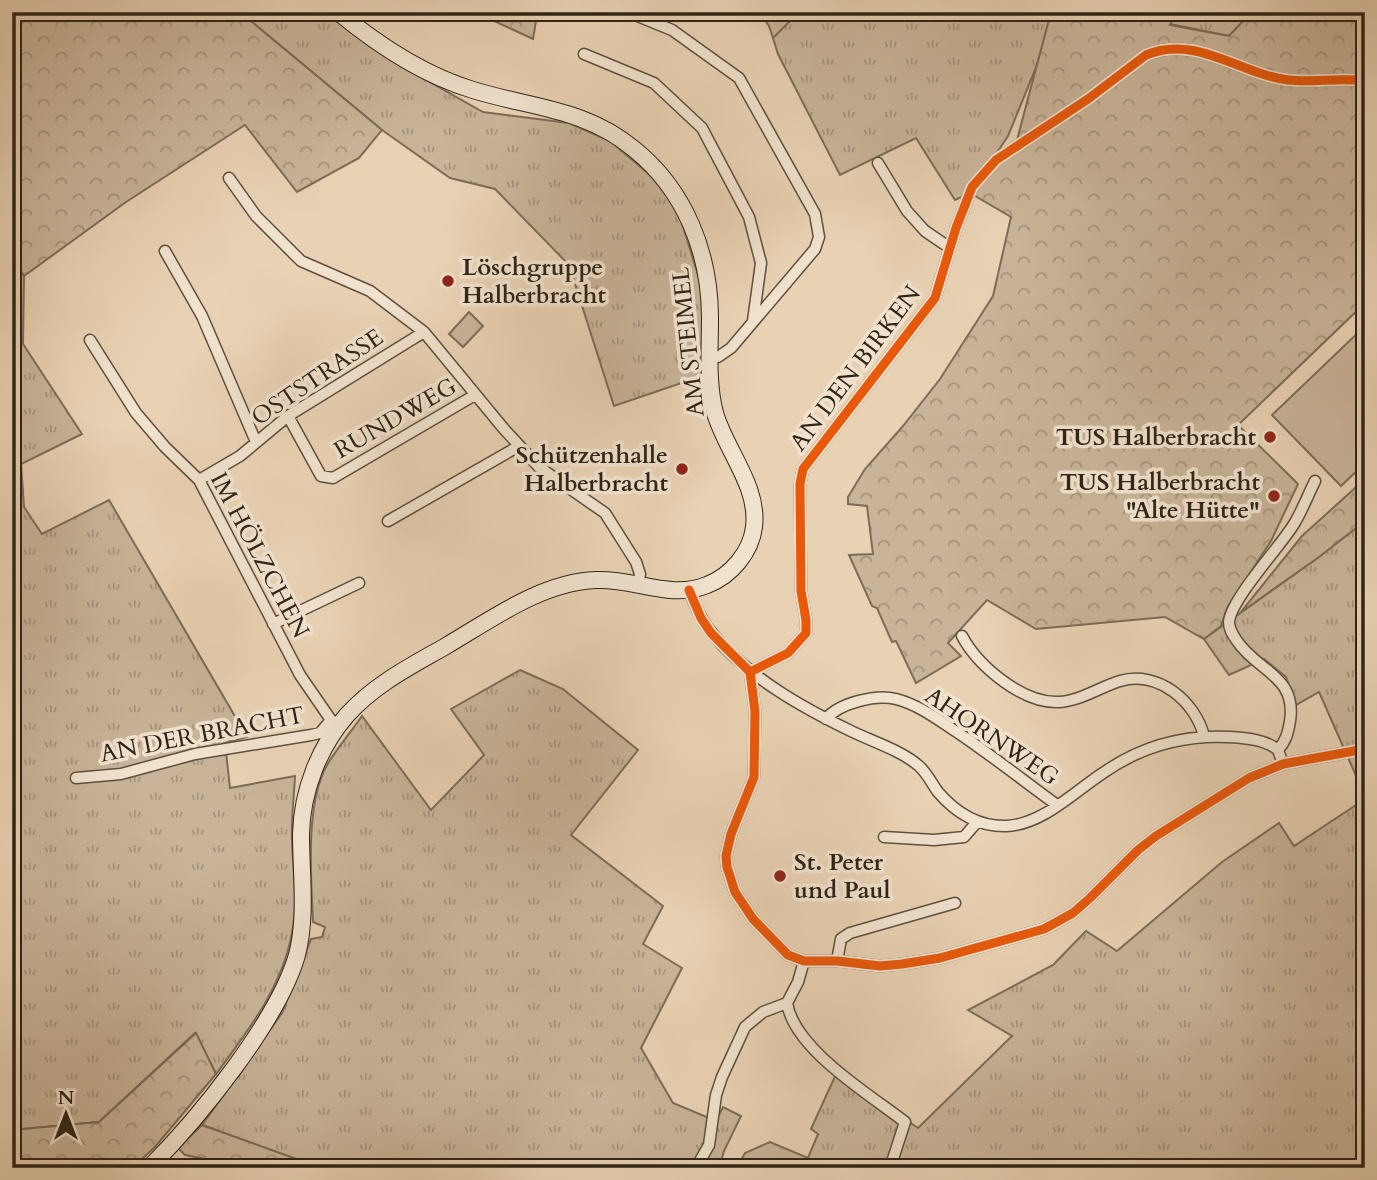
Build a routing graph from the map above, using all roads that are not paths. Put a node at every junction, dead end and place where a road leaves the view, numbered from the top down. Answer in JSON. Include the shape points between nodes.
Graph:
{"nodes":[{"id":1,"x":338,"y":12,"type":"edge"},
{"id":2,"x":628,"y":12,"type":"edge"},
{"id":3,"x":584,"y":54,"type":"dead end"},
{"id":4,"x":1365,"y":80,"type":"edge"},
{"id":5,"x":878,"y":163,"type":"dead end"},
{"id":6,"x":229,"y":178,"type":"dead end"},
{"id":7,"x":950,"y":248,"type":"junction"},
{"id":8,"x":165,"y":251,"type":"dead end"},
{"id":9,"x":753,"y":321,"type":"junction"},
{"id":10,"x":424,"y":332,"type":"junction"},
{"id":11,"x":90,"y":340,"type":"dead end"},
{"id":12,"x":709,"y":358,"type":"junction"},
{"id":13,"x":475,"y":395,"type":"junction"},
{"id":14,"x":288,"y":416,"type":"junction"},
{"id":15,"x":256,"y":442,"type":"junction"},
{"id":16,"x":519,"y":446,"type":"junction"},
{"id":17,"x":199,"y":480,"type":"junction"},
{"id":18,"x":1315,"y":481,"type":"dead end"},
{"id":19,"x":388,"y":521,"type":"dead end"},
{"id":20,"x":359,"y":583,"type":"dead end"},
{"id":21,"x":638,"y":584,"type":"junction"},
{"id":22,"x":689,"y":590,"type":"junction"},
{"id":23,"x":273,"y":624,"type":"junction"},
{"id":24,"x":962,"y":636,"type":"dead end"},
{"id":25,"x":750,"y":672,"type":"junction"},
{"id":26,"x":826,"y":719,"type":"junction"},
{"id":27,"x":335,"y":722,"type":"junction"},
{"id":28,"x":1204,"y":736,"type":"junction"},
{"id":29,"x":1365,"y":749,"type":"edge"},
{"id":30,"x":1278,"y":750,"type":"junction"},
{"id":31,"x":1283,"y":764,"type":"junction"},
{"id":32,"x":76,"y":778,"type":"dead end"},
{"id":33,"x":1057,"y":805,"type":"junction"},
{"id":34,"x":977,"y":822,"type":"junction"},
{"id":35,"x":884,"y":837,"type":"dead end"},
{"id":36,"x":955,"y":903,"type":"dead end"},
{"id":37,"x":804,"y":961,"type":"junction"},
{"id":38,"x":837,"y":961,"type":"junction"},
{"id":39,"x":787,"y":1003,"type":"junction"},
{"id":40,"x":149,"y":1168,"type":"edge"},
{"id":41,"x":696,"y":1168,"type":"edge"},
{"id":42,"x":890,"y":1168,"type":"edge"}],
"edges":[{"from":1,"to":12,"type":"main road","name":"AM STEIMEL","via":[[438,77],[580,117],[619,137],[647,160],[673,190],[698,242],[709,302]]},
{"from":2,"to":9,"type":"street","via":[[672,30],[739,78],[815,214],[815,249]]},
{"from":3,"to":9,"type":"street","via":[[654,83],[702,128],[749,217],[761,263]]},
{"from":4,"to":7,"type":"street","name":"AN DEN BIRKEN","via":[[1285,80],[1191,50],[1146,55],[996,160],[972,187]]},
{"from":5,"to":7,"type":"street","via":[[907,211]]},
{"from":6,"to":10,"type":"street","via":[[256,216],[302,261],[370,291]]},
{"from":7,"to":25,"type":"street","name":"AN DEN BIRKEN","via":[[935,298],[803,469],[801,580],[806,634],[788,653]]},
{"from":8,"to":15,"type":"street","via":[[202,316]]},
{"from":9,"to":12,"type":"street","via":[[726,353]]},
{"from":10,"to":13,"type":"street"},
{"from":10,"to":14,"type":"street","name":"OSTSTRASSE"},
{"from":11,"to":17,"type":"street","name":"IM HÖLZCHEN","via":[[136,413]]},
{"from":12,"to":22,"type":"main road","name":"AM STEIMEL","via":[[714,409],[749,488],[754,530],[734,566],[716,580]]},
{"from":13,"to":14,"type":"street","name":"RUNDWEG","via":[[327,479],[321,477]]},
{"from":13,"to":16,"type":"street"},
{"from":14,"to":15,"type":"street","name":"OSTSTRASSE"},
{"from":15,"to":17,"type":"street","name":"OSTSTRASSE"},
{"from":16,"to":19,"type":"street"},
{"from":16,"to":21,"type":"street","via":[[539,467],[605,513],[636,562]]},
{"from":17,"to":23,"type":"street","name":"IM HÖLZCHEN"},
{"from":18,"to":30,"type":"street","via":[[1295,523],[1237,603],[1230,622],[1239,645],[1283,683],[1289,694],[1286,741]]},
{"from":20,"to":23,"type":"street"},
{"from":21,"to":22,"type":"main road"},
{"from":21,"to":27,"type":"main road","via":[[580,581],[542,593],[382,683]]},
{"from":22,"to":25,"type":"street","via":[[711,633]]},
{"from":23,"to":27,"type":"street","name":"IM HÖLZCHEN","via":[[300,675]]},
{"from":24,"to":28,"type":"street","via":[[971,653],[1017,691],[1048,701],[1075,698],[1122,680],[1149,680],[1174,691],[1187,704],[1200,719]]},
{"from":25,"to":26,"type":"street"},
{"from":25,"to":37,"type":"street","via":[[755,770],[730,834],[727,867],[731,884],[753,919],[788,955]]},
{"from":26,"to":33,"type":"street","name":"AHORNWEG","via":[[844,705],[886,698],[924,709]]},
{"from":26,"to":34,"type":"street","via":[[919,767],[958,812]]},
{"from":27,"to":32,"type":"street","name":"AN DER BRACHT","via":[[311,735],[195,754],[121,774]]},
{"from":27,"to":40,"type":"main road","via":[[304,804],[302,926],[284,988],[228,1075]]},
{"from":28,"to":30,"type":"street","via":[[1264,742]]},
{"from":28,"to":33,"type":"street","via":[[1169,741],[1130,758]]},
{"from":29,"to":31,"type":"street"},
{"from":30,"to":31,"type":"street"},
{"from":31,"to":38,"type":"street","via":[[1229,790],[1156,836],[1073,913],[1044,929],[912,963],[880,966]]},
{"from":33,"to":34,"type":"street","via":[[1020,824]]},
{"from":34,"to":35,"type":"street","via":[[964,837]]},
{"from":36,"to":38,"type":"street","via":[[849,933],[841,939]]},
{"from":37,"to":38,"type":"street"},
{"from":37,"to":39,"type":"street"},
{"from":39,"to":41,"type":"street","via":[[763,1012],[745,1027],[722,1077],[709,1145]]},
{"from":39,"to":42,"type":"street","via":[[804,1042],[905,1122]]}]}
